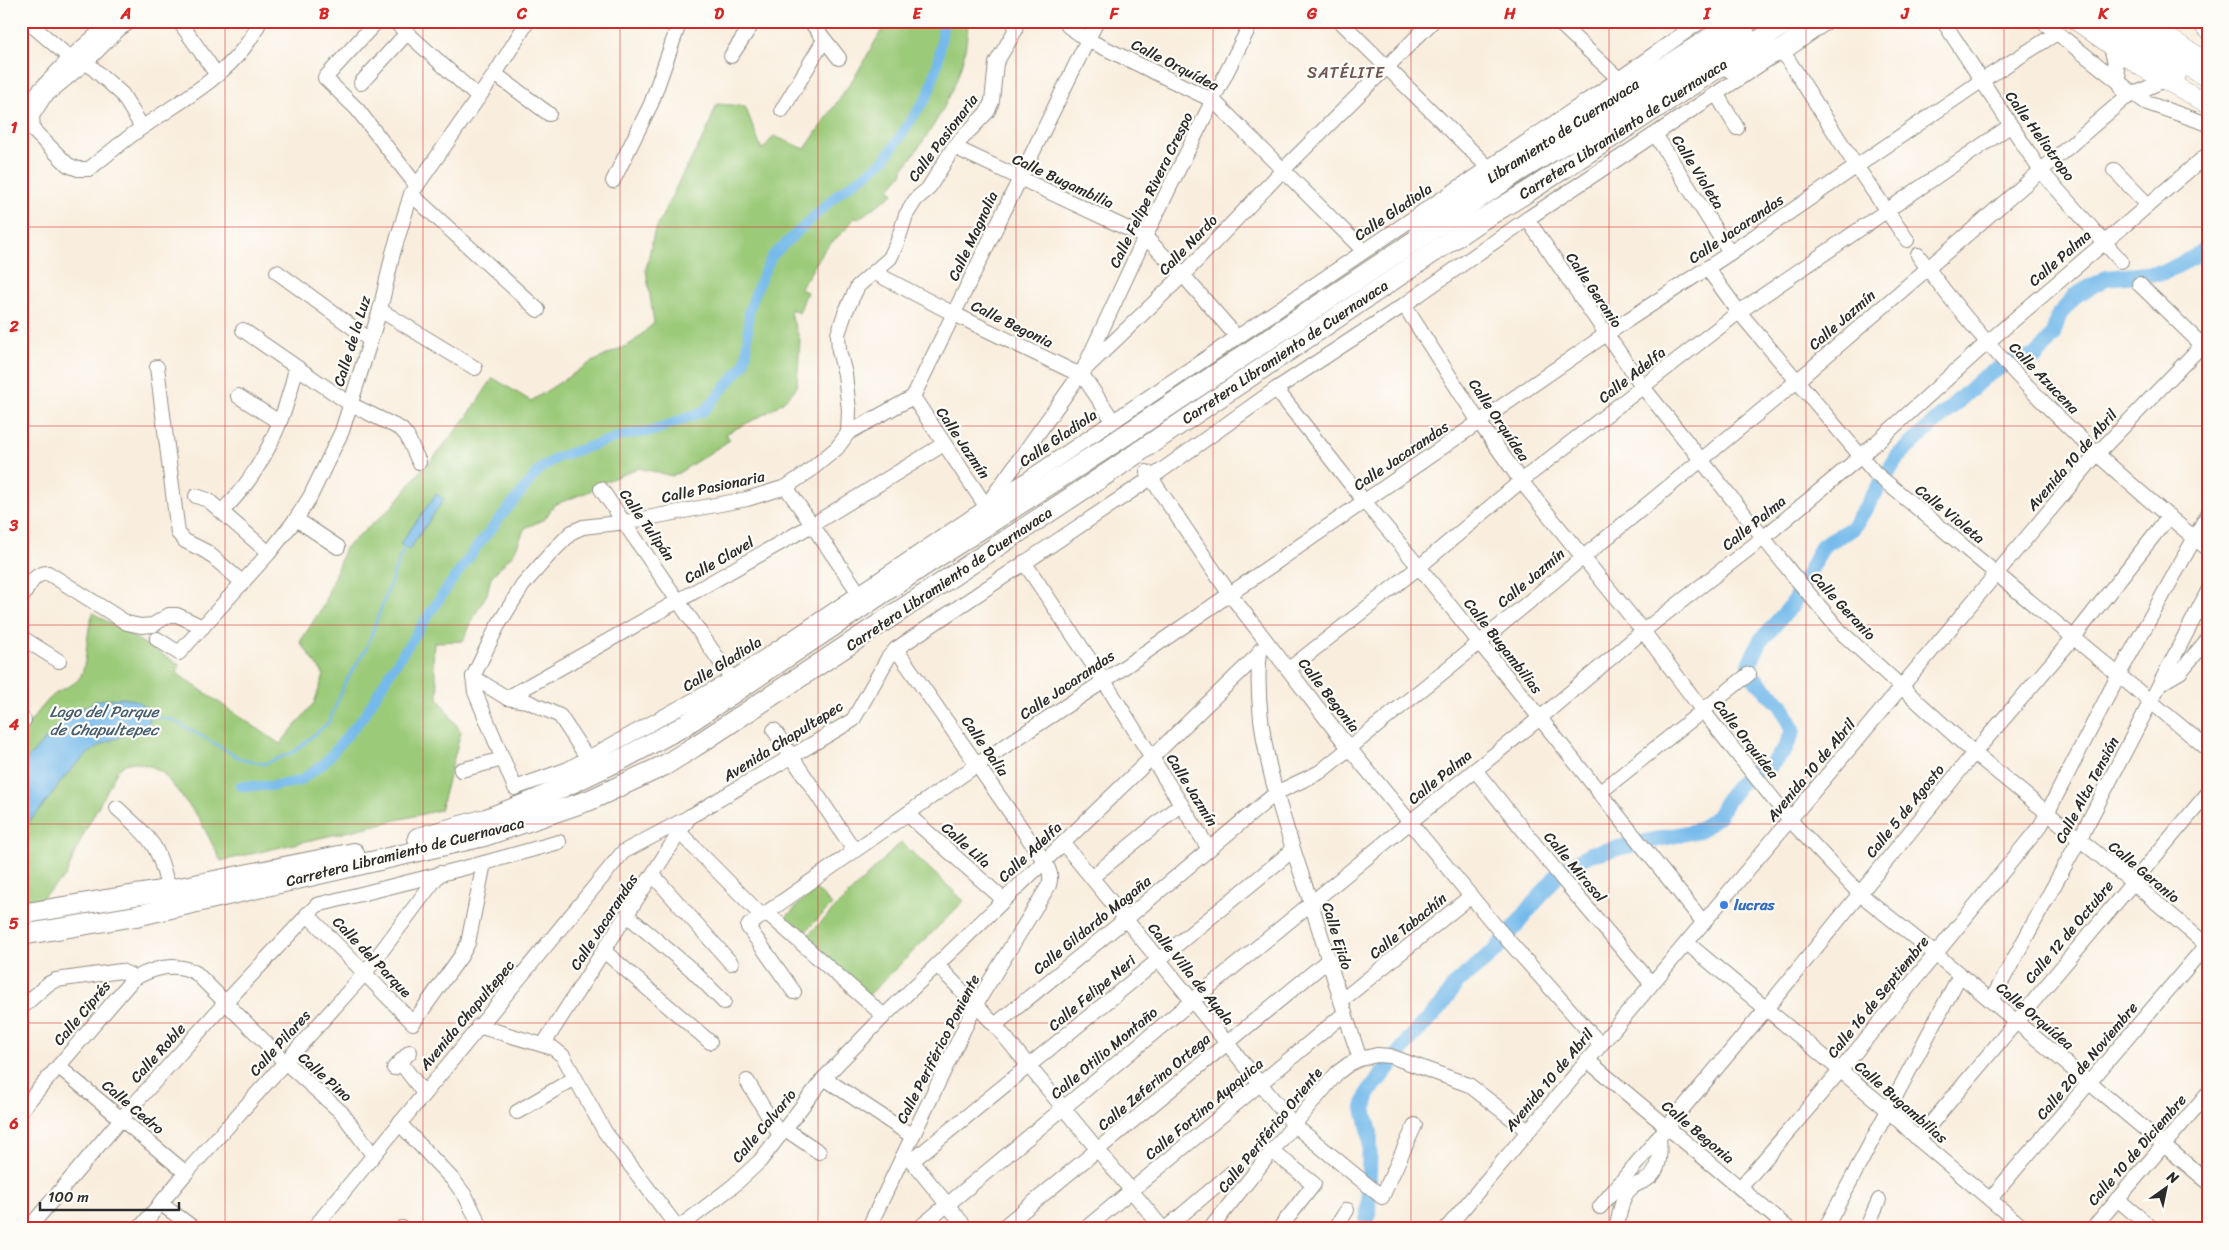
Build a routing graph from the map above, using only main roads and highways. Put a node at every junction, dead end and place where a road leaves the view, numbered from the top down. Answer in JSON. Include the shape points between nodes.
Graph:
{"nodes":[{"id":1,"x":1735,"y":21,"type":"edge"},
{"id":2,"x":1766,"y":21,"type":"edge"},
{"id":3,"x":1789,"y":21,"type":"edge"},
{"id":4,"x":1823,"y":21,"type":"edge"},
{"id":5,"x":2076,"y":21,"type":"edge"},
{"id":6,"x":2142,"y":21,"type":"edge"},
{"id":7,"x":2199,"y":21,"type":"edge"},
{"id":8,"x":2103,"y":23,"type":"edge"},
{"id":9,"x":2208,"y":30,"type":"edge"},
{"id":10,"x":2208,"y":62,"type":"edge"},
{"id":11,"x":1701,"y":79,"type":"junction"},
{"id":12,"x":2208,"y":79,"type":"edge"},
{"id":13,"x":2208,"y":98,"type":"edge"},
{"id":14,"x":2208,"y":104,"type":"edge"},
{"id":15,"x":1398,"y":251,"type":"junction"},
{"id":16,"x":21,"y":914,"type":"edge"},
{"id":17,"x":21,"y":935,"type":"edge"}],
"edges":[{"from":1,"to":15,"type":"main road","name":"Libramiento de Cuernavaca","via":[[1442,209]]},
{"from":2,"to":15,"type":"highway","name":"Carretera Libramiento de Cuernavaca","via":[[1519,171]]},
{"from":3,"to":11,"type":"highway","name":"Carretera Libramiento de Cuernavaca"},
{"from":4,"to":11,"type":"highway","via":[[1782,50]]},
{"from":5,"to":14,"type":"main road","via":[[2111,48]]},
{"from":6,"to":10,"type":"main road"},
{"from":7,"to":9,"type":"main road"},
{"from":8,"to":12,"type":"main road","via":[[2190,66]]},
{"from":8,"to":13,"type":"main road"},
{"from":11,"to":17,"type":"highway","name":"Carretera Libramiento de Cuernavaca","bridge":true,"via":[[1478,222],[1117,467],[694,747],[634,780],[590,800],[484,836],[136,916]]},
{"from":15,"to":16,"type":"highway","name":"Carretera Libramiento de Cuernavaca","bridge":true,"via":[[1119,426],[1106,448],[682,728],[583,778],[486,819],[412,839],[168,889]]}]}
